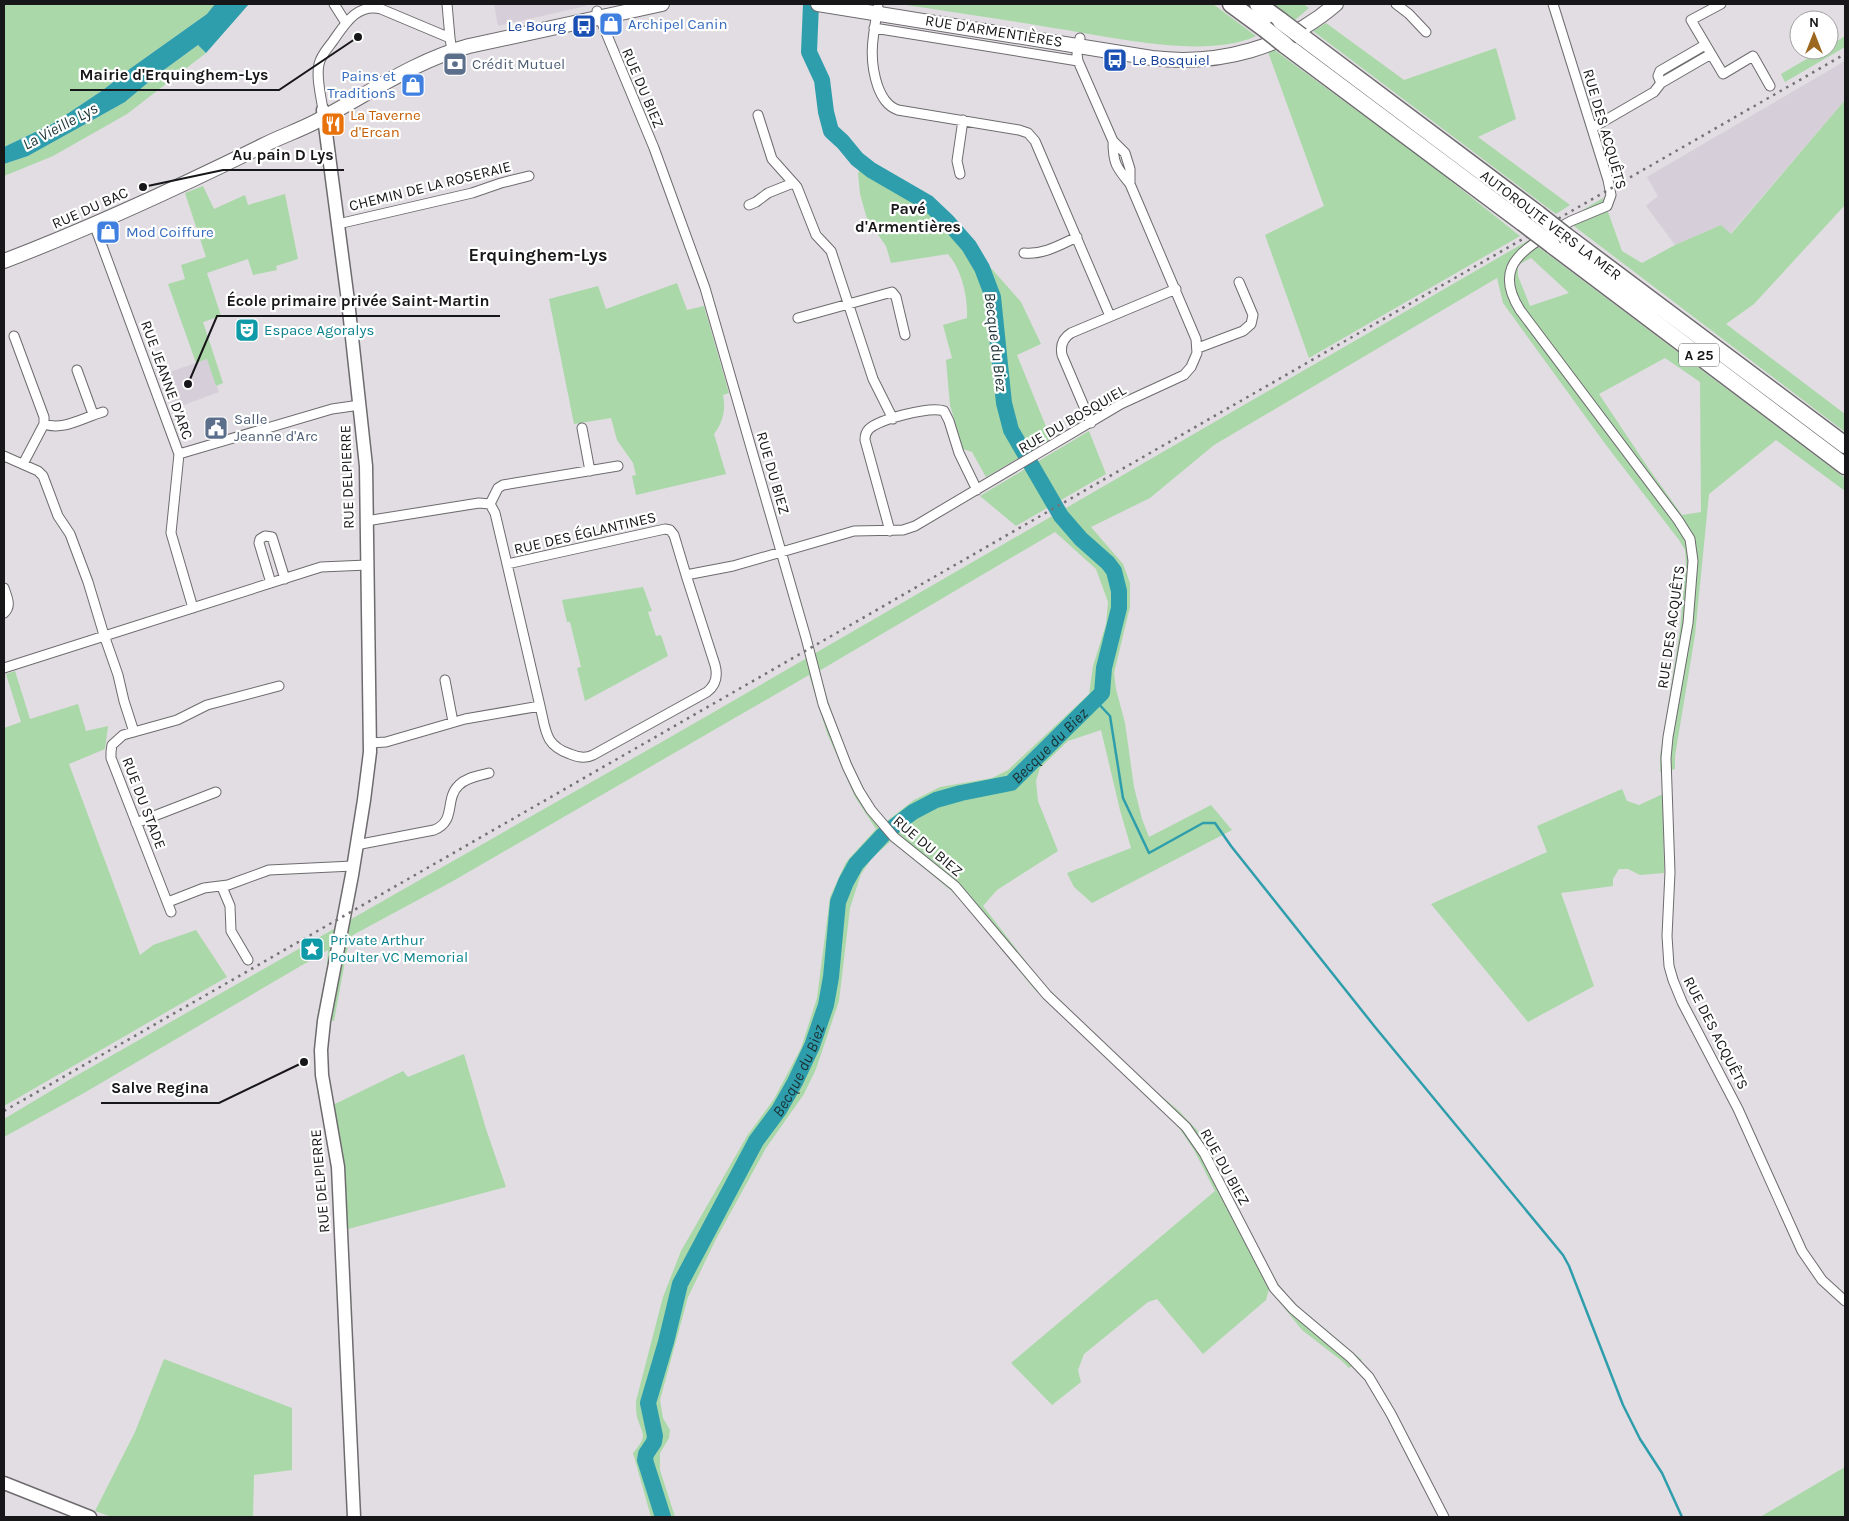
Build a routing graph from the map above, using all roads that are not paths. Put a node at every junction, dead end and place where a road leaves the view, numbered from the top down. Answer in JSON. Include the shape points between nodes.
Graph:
{"nodes":[{"id":1,"x":334,"y":4,"type":"edge"},
{"id":2,"x":447,"y":4,"type":"edge"},
{"id":3,"x":627,"y":4,"type":"edge"},
{"id":4,"x":662,"y":4,"type":"edge"},
{"id":5,"x":818,"y":4,"type":"edge"},
{"id":6,"x":859,"y":4,"type":"edge"},
{"id":7,"x":1231,"y":4,"type":"edge"},
{"id":8,"x":1258,"y":4,"type":"edge"},
{"id":9,"x":1335,"y":4,"type":"edge"},
{"id":10,"x":1396,"y":4,"type":"edge"},
{"id":11,"x":1553,"y":4,"type":"edge"},
{"id":12,"x":1721,"y":4,"type":"edge"},
{"id":13,"x":380,"y":7,"type":"edge"},
{"id":14,"x":878,"y":10,"type":"junction"},
{"id":15,"x":598,"y":14,"type":"junction"},
{"id":16,"x":346,"y":23,"type":"junction"},
{"id":17,"x":874,"y":28,"type":"junction"},
{"id":18,"x":1426,"y":32,"type":"dead end"},
{"id":19,"x":1080,"y":42,"type":"junction"},
{"id":20,"x":451,"y":44,"type":"junction"},
{"id":21,"x":1705,"y":45,"type":"junction"},
{"id":22,"x":1711,"y":54,"type":"junction"},
{"id":23,"x":1078,"y":60,"type":"junction"},
{"id":24,"x":1661,"y":83,"type":"junction"},
{"id":25,"x":1770,"y":86,"type":"dead end"},
{"id":26,"x":323,"y":114,"type":"junction"},
{"id":27,"x":758,"y":115,"type":"dead end"},
{"id":28,"x":962,"y":120,"type":"junction"},
{"id":29,"x":1592,"y":128,"type":"junction"},
{"id":30,"x":1113,"y":140,"type":"junction"},
{"id":31,"x":960,"y":174,"type":"dead end"},
{"id":32,"x":529,"y":176,"type":"dead end"},
{"id":33,"x":793,"y":182,"type":"junction"},
{"id":34,"x":1130,"y":184,"type":"junction"},
{"id":35,"x":749,"y":205,"type":"dead end"},
{"id":36,"x":94,"y":224,"type":"junction"},
{"id":37,"x":338,"y":224,"type":"junction"},
{"id":38,"x":1076,"y":237,"type":"junction"},
{"id":39,"x":1024,"y":253,"type":"dead end"},
{"id":40,"x":4,"y":261,"type":"edge"},
{"id":41,"x":1239,"y":282,"type":"dead end"},
{"id":42,"x":1176,"y":289,"type":"junction"},
{"id":43,"x":848,"y":303,"type":"junction"},
{"id":44,"x":1110,"y":316,"type":"junction"},
{"id":45,"x":798,"y":318,"type":"dead end"},
{"id":46,"x":905,"y":335,"type":"dead end"},
{"id":47,"x":14,"y":336,"type":"dead end"},
{"id":48,"x":1198,"y":348,"type":"junction"},
{"id":49,"x":77,"y":370,"type":"dead end"},
{"id":50,"x":360,"y":405,"type":"junction"},
{"id":51,"x":103,"y":412,"type":"dead end"},
{"id":52,"x":93,"y":414,"type":"junction"},
{"id":53,"x":893,"y":418,"type":"junction"},
{"id":54,"x":1091,"y":423,"type":"junction"},
{"id":55,"x":44,"y":424,"type":"junction"},
{"id":56,"x":582,"y":428,"type":"dead end"},
{"id":57,"x":1845,"y":446,"type":"edge"},
{"id":58,"x":179,"y":454,"type":"junction"},
{"id":59,"x":4,"y":456,"type":"edge"},
{"id":60,"x":22,"y":464,"type":"junction"},
{"id":61,"x":618,"y":466,"type":"dead end"},
{"id":62,"x":1845,"y":466,"type":"edge"},
{"id":63,"x":590,"y":471,"type":"junction"},
{"id":64,"x":977,"y":490,"type":"junction"},
{"id":65,"x":490,"y":504,"type":"junction"},
{"id":66,"x":366,"y":522,"type":"junction"},
{"id":67,"x":890,"y":531,"type":"junction"},
{"id":68,"x":781,"y":553,"type":"junction"},
{"id":69,"x":507,"y":564,"type":"junction"},
{"id":70,"x":367,"y":565,"type":"junction"},
{"id":71,"x":686,"y":575,"type":"junction"},
{"id":72,"x":285,"y":579,"type":"junction"},
{"id":73,"x":272,"y":583,"type":"junction"},
{"id":74,"x":4,"y":588,"type":"edge"},
{"id":75,"x":193,"y":608,"type":"junction"},
{"id":76,"x":4,"y":613,"type":"edge"},
{"id":77,"x":104,"y":635,"type":"junction"},
{"id":78,"x":4,"y":668,"type":"edge"},
{"id":79,"x":445,"y":680,"type":"dead end"},
{"id":80,"x":279,"y":686,"type":"dead end"},
{"id":81,"x":540,"y":706,"type":"junction"},
{"id":82,"x":453,"y":722,"type":"junction"},
{"id":83,"x":134,"y":732,"type":"junction"},
{"id":84,"x":370,"y":743,"type":"junction"},
{"id":85,"x":489,"y":773,"type":"dead end"},
{"id":86,"x":216,"y":792,"type":"dead end"},
{"id":87,"x":136,"y":823,"type":"junction"},
{"id":88,"x":356,"y":845,"type":"junction"},
{"id":89,"x":353,"y":866,"type":"junction"},
{"id":90,"x":222,"y":887,"type":"junction"},
{"id":91,"x":168,"y":902,"type":"junction"},
{"id":92,"x":171,"y":912,"type":"dead end"},
{"id":93,"x":248,"y":960,"type":"dead end"},
{"id":94,"x":1845,"y":1301,"type":"edge"},
{"id":95,"x":4,"y":1483,"type":"edge"},
{"id":96,"x":90,"y":1517,"type":"edge"},
{"id":97,"x":354,"y":1517,"type":"edge"},
{"id":98,"x":1444,"y":1517,"type":"edge"}],
"edges":[{"from":1,"to":16,"type":"street"},
{"from":2,"to":20,"type":"street"},
{"from":3,"to":15,"type":"main road"},
{"from":4,"to":15,"type":"main road"},
{"from":5,"to":14,"type":"main road","name":"RUE D'ARMENTIÈRES"},
{"from":6,"to":14,"type":"main road","name":"RUE D'ARMENTIÈRES"},
{"from":7,"to":62,"type":"highway","number":"A 25","bridge":true},
{"from":8,"to":57,"type":"highway","name":"AUTOROUTE VERS LA MER","number":"A 25","bridge":true},
{"from":9,"to":19,"type":"main road","name":"RUE D'ARMENTIÈRES","via":[[1270,38],[1221,52],[1157,50]]},
{"from":10,"to":18,"type":"street"},
{"from":11,"to":29,"type":"street","name":"RUE DES ACQUÊTS"},
{"from":12,"to":21,"type":"street","via":[[1691,20]]},
{"from":13,"to":16,"type":"street","via":[[362,10]]},
{"from":13,"to":20,"type":"street"},
{"from":14,"to":17,"type":"street"},
{"from":14,"to":19,"type":"main road","name":"RUE D'ARMENTIÈRES"},
{"from":15,"to":20,"type":"main road"},
{"from":15,"to":68,"type":"street","name":"RUE DU BIEZ","via":[[654,148],[705,288]]},
{"from":16,"to":26,"type":"street","via":[[319,63]]},
{"from":17,"to":23,"type":"street","name":"RUE D'ARMENTIÈRES"},
{"from":17,"to":28,"type":"street","via":[[872,68],[888,104],[898,110]]},
{"from":19,"to":23,"type":"street"},
{"from":20,"to":26,"type":"main road","name":"RUE DU BAC","via":[[356,101]]},
{"from":21,"to":22,"type":"street"},
{"from":21,"to":24,"type":"street","via":[[1660,71]]},
{"from":22,"to":24,"type":"street"},
{"from":22,"to":25,"type":"street","via":[[1723,74],[1753,56]]},
{"from":23,"to":30,"type":"street"},
{"from":24,"to":29,"type":"street","via":[[1654,92]]},
{"from":26,"to":36,"type":"main road","name":"RUE DU BAC","via":[[270,143]]},
{"from":26,"to":37,"type":"street","name":"RUE DELPIERRE"},
{"from":27,"to":33,"type":"street","via":[[772,159]]},
{"from":28,"to":31,"type":"street","via":[[957,156]]},
{"from":28,"to":38,"type":"street","via":[[1031,135]]},
{"from":29,"to":94,"type":"street","name":"RUE DES ACQUÊTS","via":[[1610,189],[1609,202],[1604,208],[1572,221],[1523,251],[1511,270],[1511,292],[1520,310],[1690,539],[1693,561],[1690,606],[1666,764],[1669,966],[1682,1002],[1735,1102],[1802,1251],[1822,1280]]},
{"from":30,"to":34,"type":"street","via":[[1125,153]]},
{"from":30,"to":34,"type":"street","via":[[1115,163]]},
{"from":32,"to":37,"type":"street","name":"CHEMIN DE LA ROSERAIE","via":[[472,193]]},
{"from":33,"to":35,"type":"street"},
{"from":33,"to":43,"type":"street","via":[[816,234],[831,251]]},
{"from":34,"to":42,"type":"street"},
{"from":36,"to":40,"type":"main road","name":"RUE DU BAC"},
{"from":36,"to":58,"type":"street","name":"RUE JEANNE D'ARC"},
{"from":37,"to":50,"type":"street","name":"RUE DELPIERRE"},
{"from":38,"to":39,"type":"street","via":[[1044,252]]},
{"from":38,"to":44,"type":"street"},
{"from":41,"to":48,"type":"street","via":[[1253,315],[1251,324],[1243,331]]},
{"from":42,"to":44,"type":"street"},
{"from":42,"to":48,"type":"street"},
{"from":43,"to":45,"type":"street"},
{"from":43,"to":46,"type":"street","via":[[894,293]]},
{"from":43,"to":53,"type":"street","via":[[873,379]]},
{"from":44,"to":54,"type":"street","via":[[1067,336],[1061,347]]},
{"from":47,"to":55,"type":"street","via":[[43,410]]},
{"from":48,"to":54,"type":"street","name":"RUE DU BOSQUIEL","via":[[1194,362],[1184,375],[1129,400]]},
{"from":49,"to":52,"type":"street"},
{"from":50,"to":58,"type":"street","via":[[332,409]]},
{"from":50,"to":66,"type":"street","name":"RUE DELPIERRE","via":[[366,460]]},
{"from":51,"to":52,"type":"street"},
{"from":52,"to":55,"type":"street","via":[[61,426]]},
{"from":53,"to":64,"type":"street","via":[[933,409],[946,413],[959,453]]},
{"from":53,"to":67,"type":"street","via":[[873,426],[865,436]]},
{"from":54,"to":64,"type":"street","name":"RUE DU BOSQUIEL"},
{"from":55,"to":60,"type":"street"},
{"from":56,"to":63,"type":"street"},
{"from":58,"to":75,"type":"street","name":"RUE JEANNE D'ARC","via":[[171,533]]},
{"from":59,"to":60,"type":"street"},
{"from":60,"to":77,"type":"street","via":[[43,476],[60,520],[70,534]]},
{"from":61,"to":63,"type":"street"},
{"from":63,"to":65,"type":"street","via":[[503,485]]},
{"from":64,"to":67,"type":"street","name":"RUE DU BOSQUIEL","via":[[915,526]]},
{"from":65,"to":66,"type":"street","via":[[479,503]]},
{"from":65,"to":69,"type":"street"},
{"from":66,"to":70,"type":"street","name":"RUE DELPIERRE"},
{"from":67,"to":68,"type":"street","name":"RUE DU BOSQUIEL","via":[[854,531]]},
{"from":68,"to":71,"type":"street"},
{"from":68,"to":98,"type":"street","name":"RUE DU BIEZ","via":[[818,688],[834,733],[870,810],[894,837],[955,886],[1047,994],[1186,1126],[1204,1153],[1274,1288],[1369,1377]]},
{"from":69,"to":71,"type":"street","name":"RUE DES ÉGLANTINES","via":[[665,529],[674,535]]},
{"from":69,"to":81,"type":"street","name":"RUE DES ÉGLANTINES"},
{"from":70,"to":72,"type":"street","via":[[325,567]]},
{"from":70,"to":84,"type":"street","name":"RUE DELPIERRE"},
{"from":71,"to":81,"type":"street","name":"RUE DES ÉGLANTINES","via":[[716,670],[711,689],[589,757],[572,755],[552,744]]},
{"from":72,"to":73,"type":"street"},
{"from":72,"to":73,"type":"street","via":[[272,537],[265,536],[259,543]]},
{"from":73,"to":75,"type":"street"},
{"from":74,"to":76,"type":"street","via":[[9,602]]},
{"from":75,"to":77,"type":"street"},
{"from":77,"to":78,"type":"street"},
{"from":77,"to":83,"type":"street"},
{"from":79,"to":82,"type":"street"},
{"from":80,"to":83,"type":"street","name":"RUE DU STADE","via":[[206,705],[178,720]]},
{"from":81,"to":82,"type":"street"},
{"from":82,"to":84,"type":"street","via":[[386,742]]},
{"from":83,"to":87,"type":"street","name":"RUE DU STADE","via":[[116,739],[111,752]]},
{"from":84,"to":88,"type":"street","name":"RUE DELPIERRE"},
{"from":85,"to":88,"type":"street","via":[[458,786],[442,826]]},
{"from":86,"to":87,"type":"street"},
{"from":87,"to":91,"type":"street","name":"RUE DU STADE"},
{"from":88,"to":89,"type":"street","name":"RUE DELPIERRE"},
{"from":89,"to":90,"type":"street","via":[[270,870]]},
{"from":89,"to":97,"type":"street","name":"RUE DELPIERRE","via":[[321,1050],[338,1176]]},
{"from":90,"to":91,"type":"street","via":[[207,887]]},
{"from":90,"to":93,"type":"street","via":[[230,906],[231,931]]},
{"from":91,"to":92,"type":"street","name":"RUE DU STADE"},
{"from":95,"to":96,"type":"street"}]}
